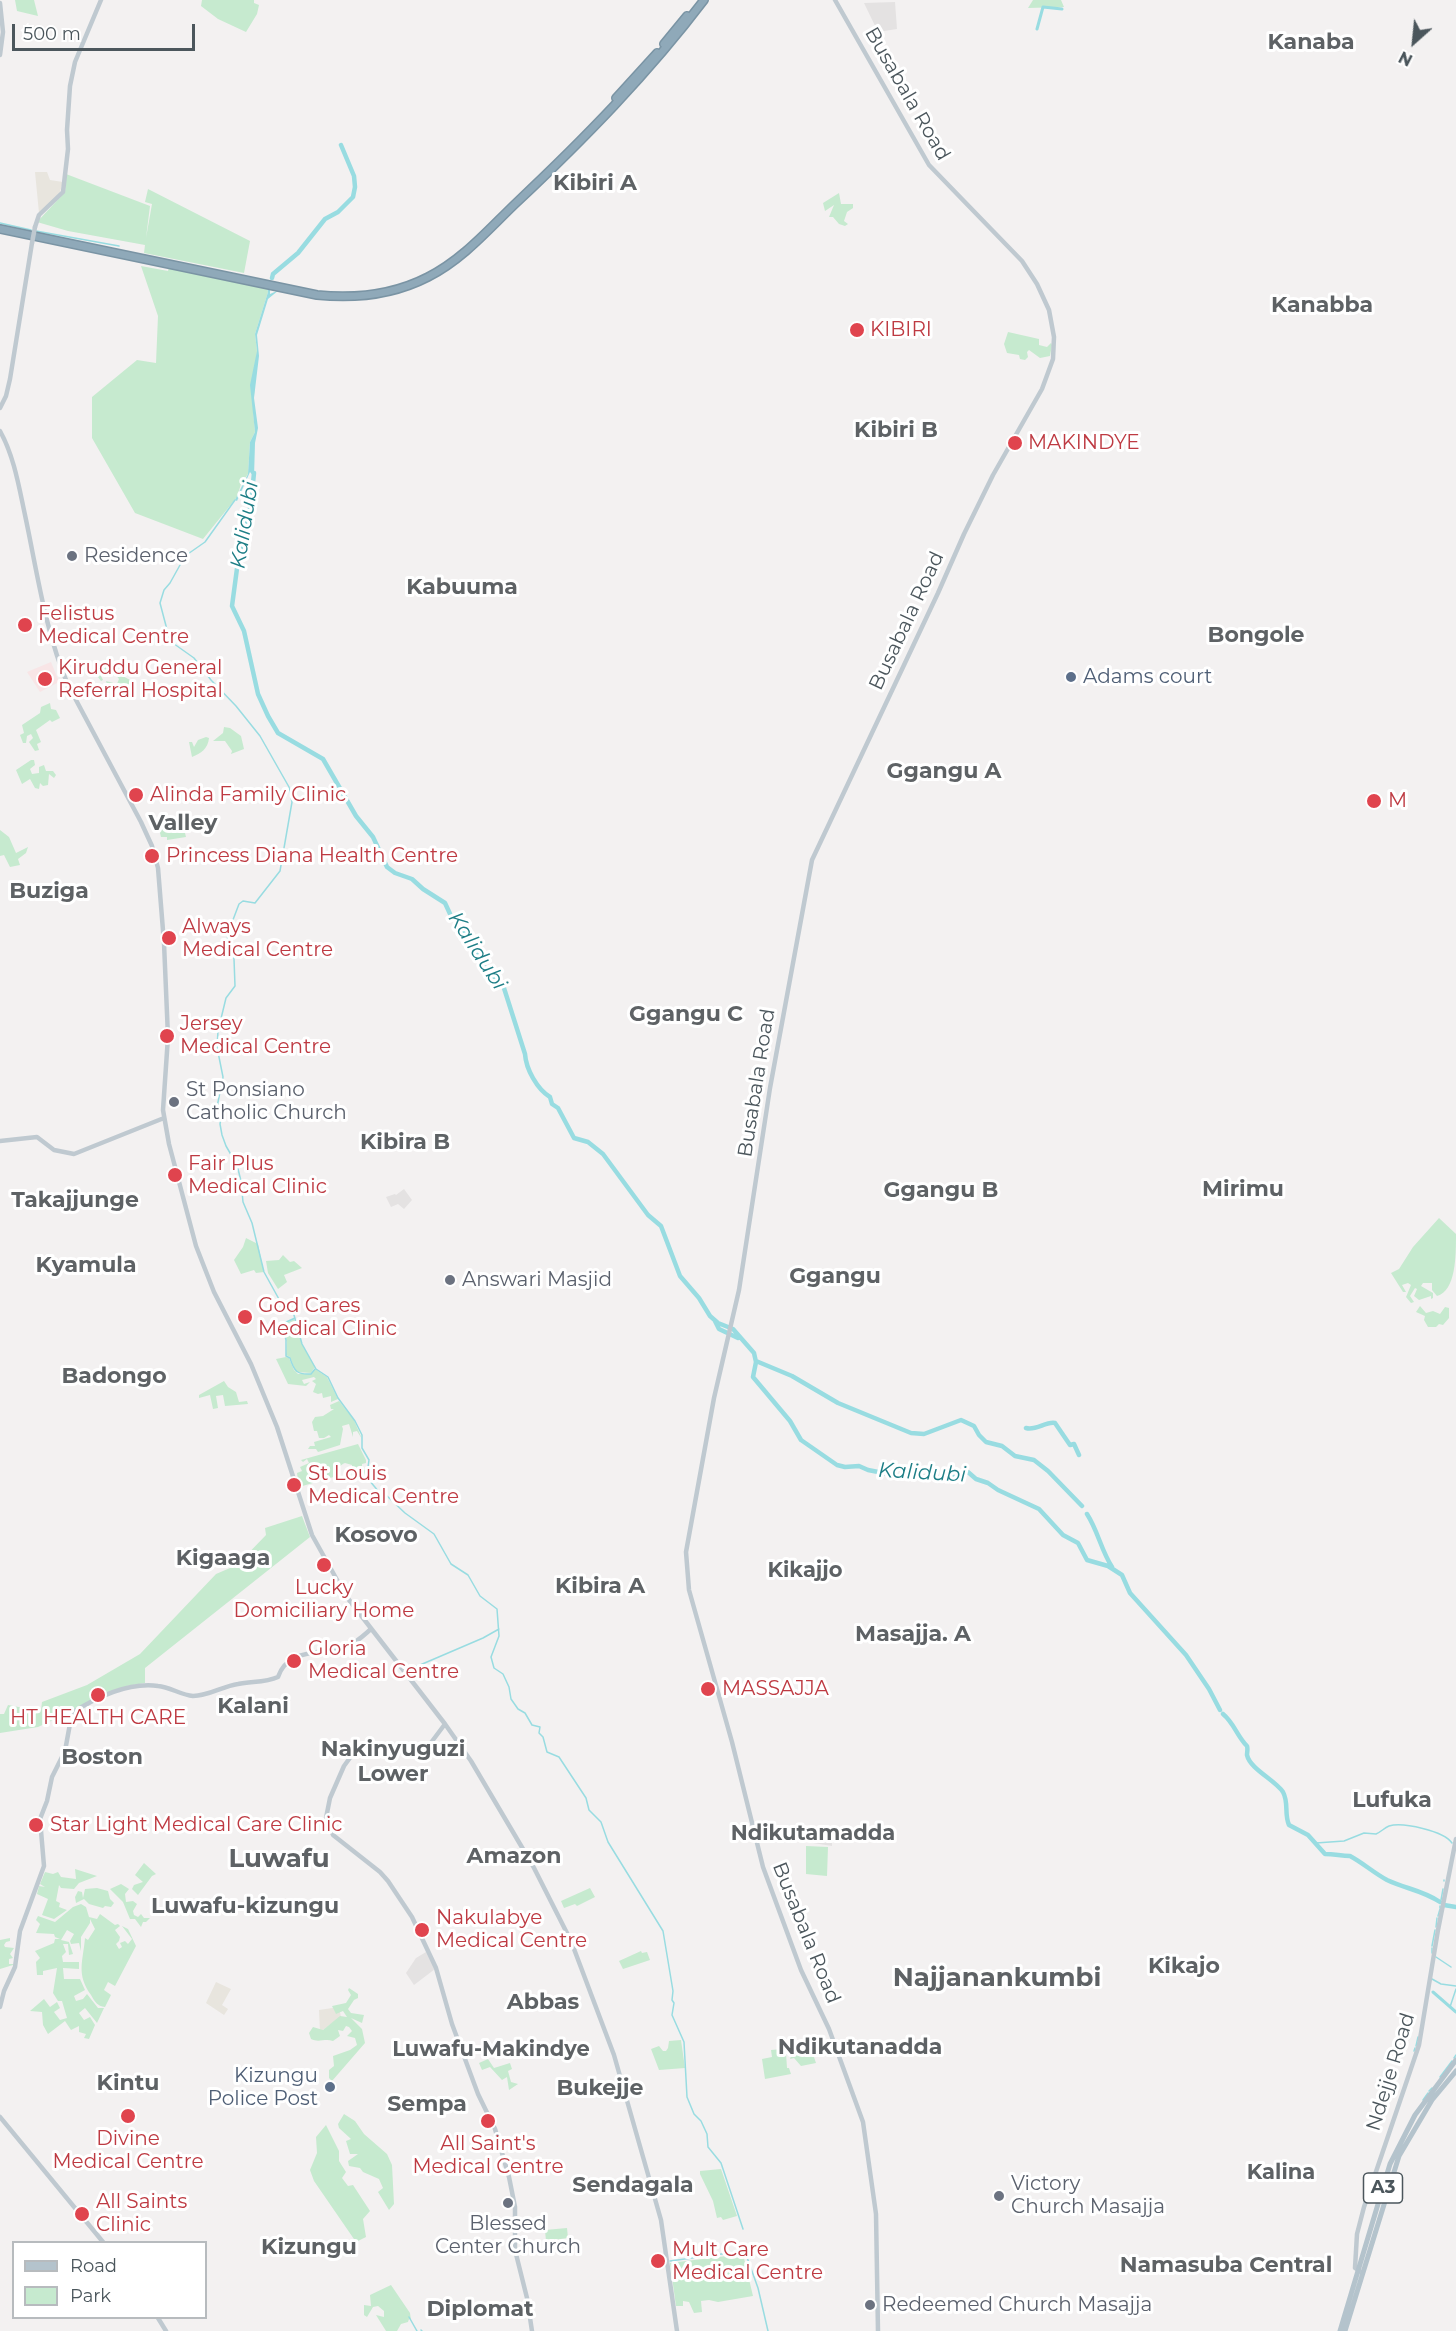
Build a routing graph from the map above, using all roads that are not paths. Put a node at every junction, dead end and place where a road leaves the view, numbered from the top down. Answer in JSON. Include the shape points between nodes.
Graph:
{"nodes":[{"id":1,"x":101,"y":0,"type":"edge"},
{"id":2,"x":699,"y":0,"type":"edge"},
{"id":3,"x":704,"y":0,"type":"edge"},
{"id":4,"x":835,"y":0,"type":"edge"},
{"id":5,"x":0,"y":3,"type":"edge"},
{"id":6,"x":0,"y":55,"type":"edge"},
{"id":7,"x":0,"y":228,"type":"edge"},
{"id":8,"x":317,"y":293,"type":"junction"},
{"id":9,"x":0,"y":408,"type":"edge"},
{"id":10,"x":0,"y":431,"type":"edge"},
{"id":11,"x":164,"y":1118,"type":"junction"},
{"id":12,"x":0,"y":1141,"type":"edge"},
{"id":13,"x":371,"y":1629,"type":"junction"},
{"id":14,"x":445,"y":1724,"type":"junction"},
{"id":15,"x":1455,"y":1842,"type":"edge"},
{"id":16,"x":0,"y":2007,"type":"edge"},
{"id":17,"x":1456,"y":2060,"type":"edge"},
{"id":18,"x":1456,"y":2071,"type":"edge"},
{"id":19,"x":0,"y":2117,"type":"edge"},
{"id":20,"x":102,"y":2241,"type":"edge"},
{"id":21,"x":1359,"y":2270,"type":"junction"},
{"id":22,"x":532,"y":2331,"type":"edge"},
{"id":23,"x":677,"y":2331,"type":"edge"},
{"id":24,"x":878,"y":2331,"type":"edge"},
{"id":25,"x":1340,"y":2331,"type":"edge"},
{"id":26,"x":1345,"y":2331,"type":"edge"}],
"edges":[{"from":1,"to":9,"type":"street","bridge":true,"via":[[75,62],[63,192],[38,217],[35,227],[10,378]]},
{"from":2,"to":8,"type":"highway","via":[[595,121],[461,251],[426,274],[379,290]]},
{"from":3,"to":8,"type":"highway","via":[[650,69],[601,121],[455,260],[429,277],[395,290],[351,297]]},
{"from":4,"to":24,"type":"street","name":"Busabala Road","via":[[928,165],[1029,271],[1053,320],[1054,346],[1048,376],[993,475],[812,860],[770,1088],[739,1290],[686,1552],[687,1577],[763,1867],[863,2122],[876,2214]]},
{"from":5,"to":6,"type":"street"},
{"from":7,"to":8,"type":"highway"},
{"from":10,"to":11,"type":"street","via":[[14,466],[61,668],[152,846],[158,868],[168,1037]]},
{"from":11,"to":12,"type":"street","via":[[74,1154],[54,1150],[37,1137]]},
{"from":11,"to":13,"type":"street","via":[[204,1270],[251,1364],[289,1461],[312,1535],[336,1581]]},
{"from":13,"to":14,"type":"street"},
{"from":13,"to":16,"type":"street","via":[[345,1647],[291,1660],[271,1680],[239,1683],[200,1695],[159,1686],[134,1687],[101,1697],[72,1713],[65,1751],[52,1777],[39,1822],[44,1866],[20,1931],[15,1967]]},
{"from":14,"to":22,"type":"street","via":[[424,1752],[352,1755],[330,1798],[326,1818],[333,1835],[388,1881],[412,1917],[436,1968],[452,2024],[495,2129],[509,2177],[514,2201],[515,2250]]},
{"from":14,"to":23,"type":"street","via":[[501,1808],[581,1963],[614,2055],[661,2220]]},
{"from":15,"to":21,"type":"street","name":"Ndejje Road","via":[[1419,2045],[1357,2234]]},
{"from":17,"to":21,"type":"main road","number":"A3","via":[[1415,2115],[1389,2166]]},
{"from":18,"to":21,"type":"main road","number":"A3","via":[[1424,2112],[1399,2156]]},
{"from":19,"to":20,"type":"street"},
{"from":21,"to":25,"type":"main road","number":"A3"},
{"from":21,"to":26,"type":"main road","number":"A3"}]}
